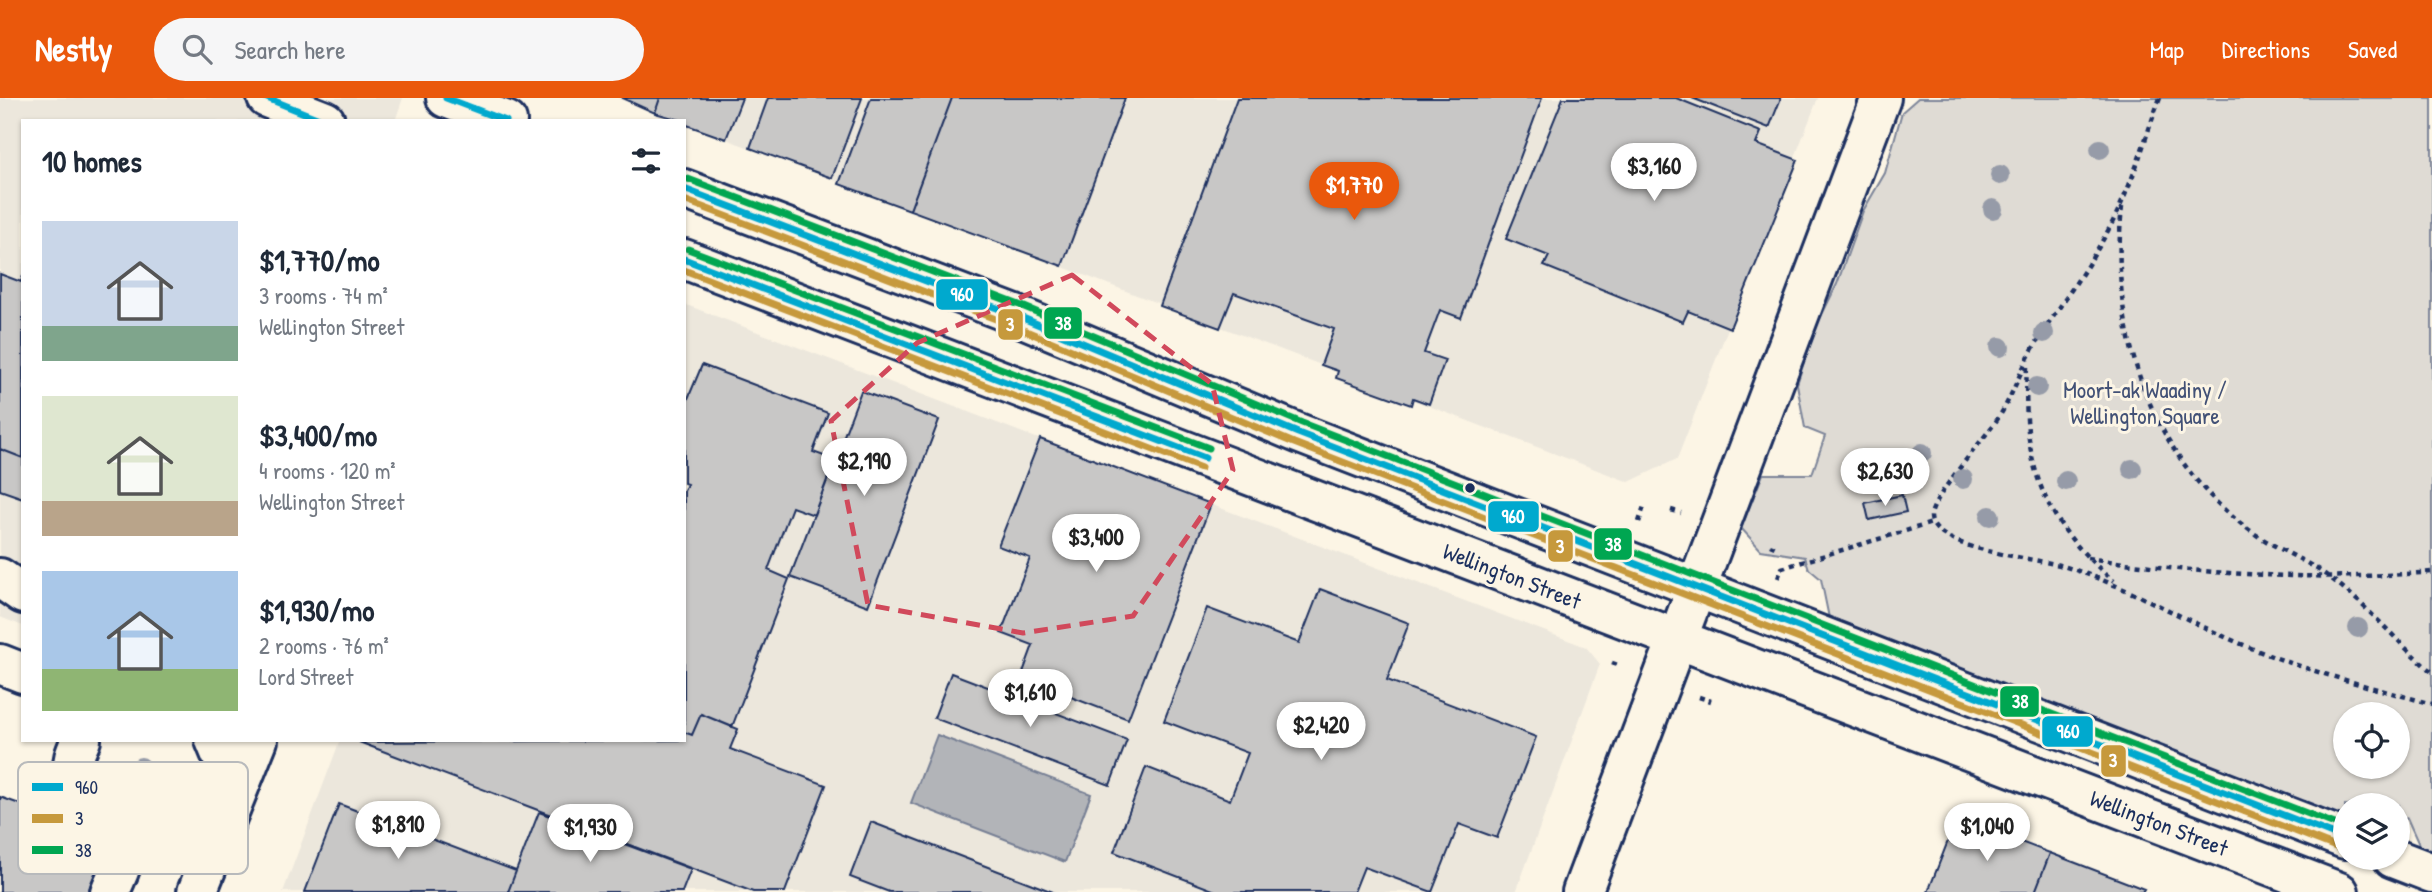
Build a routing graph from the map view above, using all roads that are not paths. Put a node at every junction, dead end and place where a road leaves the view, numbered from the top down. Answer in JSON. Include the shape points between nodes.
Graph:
{"nodes":[{"id":1,"x":267,"y":98,"type":"edge"},
{"id":2,"x":446,"y":98,"type":"edge"},
{"id":3,"x":1881,"y":98,"type":"edge"},
{"id":4,"x":505,"y":115,"type":"edge"},
{"id":5,"x":320,"y":119,"type":"edge"},
{"id":6,"x":686,"y":189,"type":"edge"},
{"id":7,"x":686,"y":260,"type":"edge"},
{"id":8,"x":0,"y":578,"type":"edge"},
{"id":9,"x":1699,"y":587,"type":"junction"},
{"id":10,"x":21,"y":593,"type":"edge"},
{"id":11,"x":1679,"y":640,"type":"junction"},
{"id":12,"x":0,"y":664,"type":"edge"},
{"id":13,"x":21,"y":672,"type":"edge"},
{"id":14,"x":80,"y":742,"type":"edge"},
{"id":15,"x":216,"y":742,"type":"edge"},
{"id":16,"x":257,"y":742,"type":"edge"},
{"id":17,"x":73,"y":762,"type":"edge"},
{"id":18,"x":224,"y":762,"type":"edge"},
{"id":19,"x":248,"y":763,"type":"edge"},
{"id":20,"x":2333,"y":834,"type":"edge"},
{"id":21,"x":2410,"y":865,"type":"edge"},
{"id":22,"x":2432,"y":873,"type":"edge"},
{"id":23,"x":117,"y":874,"type":"edge"},
{"id":24,"x":204,"y":874,"type":"edge"},
{"id":25,"x":110,"y":892,"type":"edge"},
{"id":26,"x":197,"y":892,"type":"edge"},
{"id":27,"x":1582,"y":892,"type":"edge"},
{"id":28,"x":2339,"y":892,"type":"edge"}],
"edges":[{"from":1,"to":5,"type":"main road"},
{"from":2,"to":4,"type":"main road"},
{"from":3,"to":9,"type":"main road"},
{"from":6,"to":9,"type":"main road"},
{"from":7,"to":11,"type":"main road","name":"Wellington Street"},
{"from":8,"to":10,"type":"main road"},
{"from":9,"to":11,"type":"main road"},
{"from":9,"to":20,"type":"main road"},
{"from":11,"to":27,"type":"main road"},
{"from":11,"to":28,"type":"main road","name":"Wellington Street"},
{"from":12,"to":13,"type":"main road"},
{"from":14,"to":17,"type":"main road"},
{"from":15,"to":18,"type":"main road"},
{"from":16,"to":19,"type":"main road"},
{"from":21,"to":22,"type":"main road"},
{"from":23,"to":25,"type":"main road"},
{"from":24,"to":26,"type":"main road"}]}
